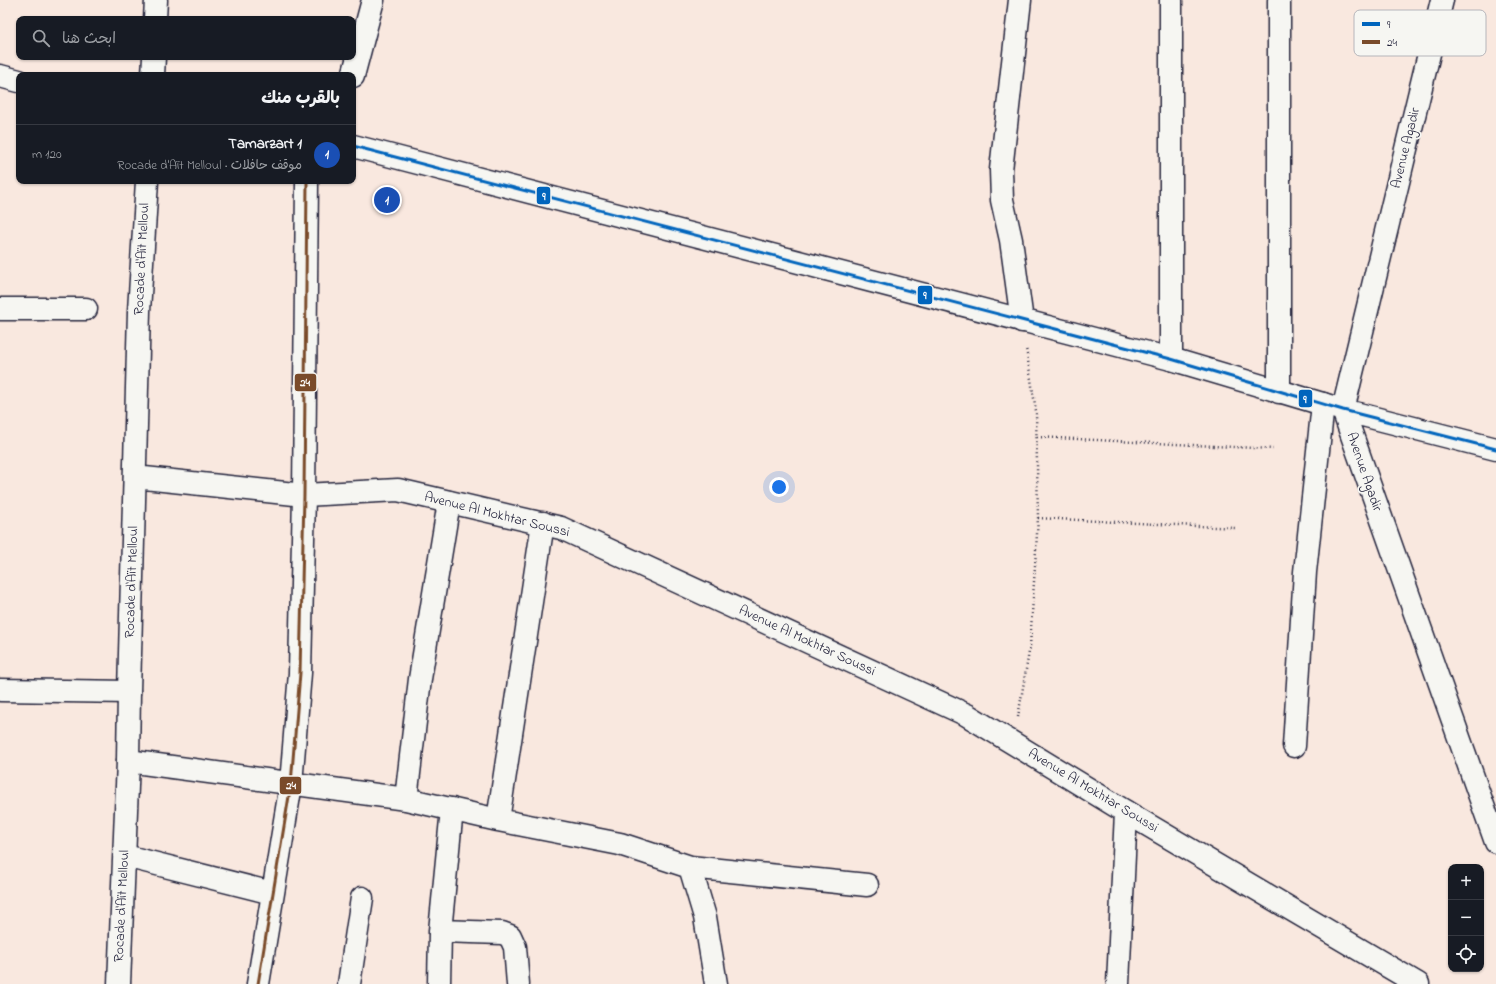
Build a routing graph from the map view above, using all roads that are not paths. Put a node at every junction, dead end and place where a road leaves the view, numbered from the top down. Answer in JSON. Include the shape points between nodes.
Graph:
{"nodes":[{"id":1,"x":156,"y":0,"type":"edge"},
{"id":2,"x":373,"y":0,"type":"edge"},
{"id":3,"x":1020,"y":0,"type":"edge"},
{"id":4,"x":1171,"y":0,"type":"edge"},
{"id":5,"x":1279,"y":0,"type":"edge"},
{"id":6,"x":1442,"y":0,"type":"edge"},
{"id":7,"x":1439,"y":10,"type":"edge"},
{"id":8,"x":155,"y":16,"type":"edge"},
{"id":9,"x":1427,"y":56,"type":"edge"},
{"id":10,"x":154,"y":60,"type":"edge"},
{"id":11,"x":153,"y":72,"type":"edge"},
{"id":12,"x":354,"y":72,"type":"edge"},
{"id":13,"x":0,"y":76,"type":"edge"},
{"id":14,"x":16,"y":80,"type":"edge"},
{"id":15,"x":356,"y":147,"type":"edge"},
{"id":16,"x":147,"y":184,"type":"edge"},
{"id":17,"x":307,"y":184,"type":"edge"},
{"id":18,"x":0,"y":308,"type":"edge"},
{"id":19,"x":86,"y":309,"type":"dead end"},
{"id":20,"x":1022,"y":321,"type":"junction"},
{"id":21,"x":1171,"y":359,"type":"junction"},
{"id":22,"x":1279,"y":392,"type":"junction"},
{"id":23,"x":1333,"y":407,"type":"junction"},
{"id":24,"x":1496,"y":449,"type":"edge"},
{"id":25,"x":135,"y":477,"type":"junction"},
{"id":26,"x":304,"y":495,"type":"junction"},
{"id":27,"x":449,"y":502,"type":"junction"},
{"id":28,"x":543,"y":523,"type":"junction"},
{"id":29,"x":0,"y":690,"type":"edge"},
{"id":30,"x":129,"y":692,"type":"junction"},
{"id":31,"x":1294,"y":746,"type":"dead end"},
{"id":32,"x":128,"y":761,"type":"junction"},
{"id":33,"x":290,"y":784,"type":"junction"},
{"id":34,"x":406,"y":799,"type":"junction"},
{"id":35,"x":452,"y":810,"type":"junction"},
{"id":36,"x":1126,"y":812,"type":"junction"},
{"id":37,"x":498,"y":820,"type":"junction"},
{"id":38,"x":1496,"y":842,"type":"edge"},
{"id":39,"x":125,"y":856,"type":"junction"},
{"id":40,"x":690,"y":867,"type":"junction"},
{"id":41,"x":867,"y":885,"type":"dead end"},
{"id":42,"x":272,"y":893,"type":"junction"},
{"id":43,"x":362,"y":898,"type":"dead end"},
{"id":44,"x":440,"y":931,"type":"junction"},
{"id":45,"x":119,"y":984,"type":"edge"},
{"id":46,"x":258,"y":984,"type":"edge"},
{"id":47,"x":349,"y":984,"type":"edge"},
{"id":48,"x":439,"y":984,"type":"edge"},
{"id":49,"x":518,"y":984,"type":"edge"},
{"id":50,"x":716,"y":984,"type":"edge"},
{"id":51,"x":1118,"y":984,"type":"edge"},
{"id":52,"x":1418,"y":984,"type":"edge"}],
"edges":[{"from":1,"to":8,"type":"street"},
{"from":2,"to":12,"type":"street"},
{"from":3,"to":20,"type":"street","via":[[1001,170],[1002,200],[1011,240]]},
{"from":4,"to":21,"type":"street"},
{"from":5,"to":22,"type":"street"},
{"from":6,"to":7,"type":"street","name":"Avenue Agadir"},
{"from":9,"to":23,"type":"street","name":"Avenue Agadir"},
{"from":10,"to":11,"type":"street"},
{"from":13,"to":14,"type":"street"},
{"from":15,"to":20,"type":"street"},
{"from":16,"to":25,"type":"street","name":"Rocade d'Aït Melloul","via":[[139,311]]},
{"from":17,"to":26,"type":"street"},
{"from":18,"to":19,"type":"street"},
{"from":20,"to":21,"type":"street"},
{"from":21,"to":22,"type":"street"},
{"from":22,"to":23,"type":"street"},
{"from":23,"to":24,"type":"street"},
{"from":23,"to":31,"type":"street","via":[[1305,572]]},
{"from":23,"to":38,"type":"street","name":"Avenue Agadir"},
{"from":25,"to":26,"type":"street","name":"Avenue Al Mokhtar Soussi"},
{"from":25,"to":30,"type":"street","name":"Rocade d'Aït Melloul"},
{"from":26,"to":27,"type":"street","name":"Avenue Al Mokhtar Soussi","via":[[398,490]]},
{"from":26,"to":33,"type":"street","via":[[300,673]]},
{"from":27,"to":28,"type":"street","name":"Avenue Al Mokhtar Soussi"},
{"from":27,"to":34,"type":"street","via":[[420,679]]},
{"from":28,"to":36,"type":"street","name":"Avenue Al Mokhtar Soussi","via":[[569,531],[967,715]]},
{"from":28,"to":37,"type":"street"},
{"from":29,"to":30,"type":"street"},
{"from":30,"to":32,"type":"street","name":"Rocade d'Aït Melloul"},
{"from":32,"to":33,"type":"street"},
{"from":32,"to":39,"type":"street","name":"Rocade d'Aït Melloul"},
{"from":33,"to":34,"type":"street"},
{"from":33,"to":42,"type":"street"},
{"from":34,"to":35,"type":"street"},
{"from":35,"to":37,"type":"street"},
{"from":35,"to":44,"type":"street"},
{"from":36,"to":51,"type":"street"},
{"from":36,"to":52,"type":"street","name":"Avenue Al Mokhtar Soussi"},
{"from":37,"to":40,"type":"street","via":[[620,844]]},
{"from":39,"to":42,"type":"street"},
{"from":39,"to":45,"type":"street","name":"Rocade d'Aït Melloul"},
{"from":40,"to":41,"type":"street"},
{"from":40,"to":50,"type":"street","via":[[705,917]]},
{"from":42,"to":46,"type":"street"},
{"from":43,"to":47,"type":"street"},
{"from":44,"to":48,"type":"street"},
{"from":44,"to":49,"type":"street","via":[[502,933],[510,936],[515,946]]}]}
